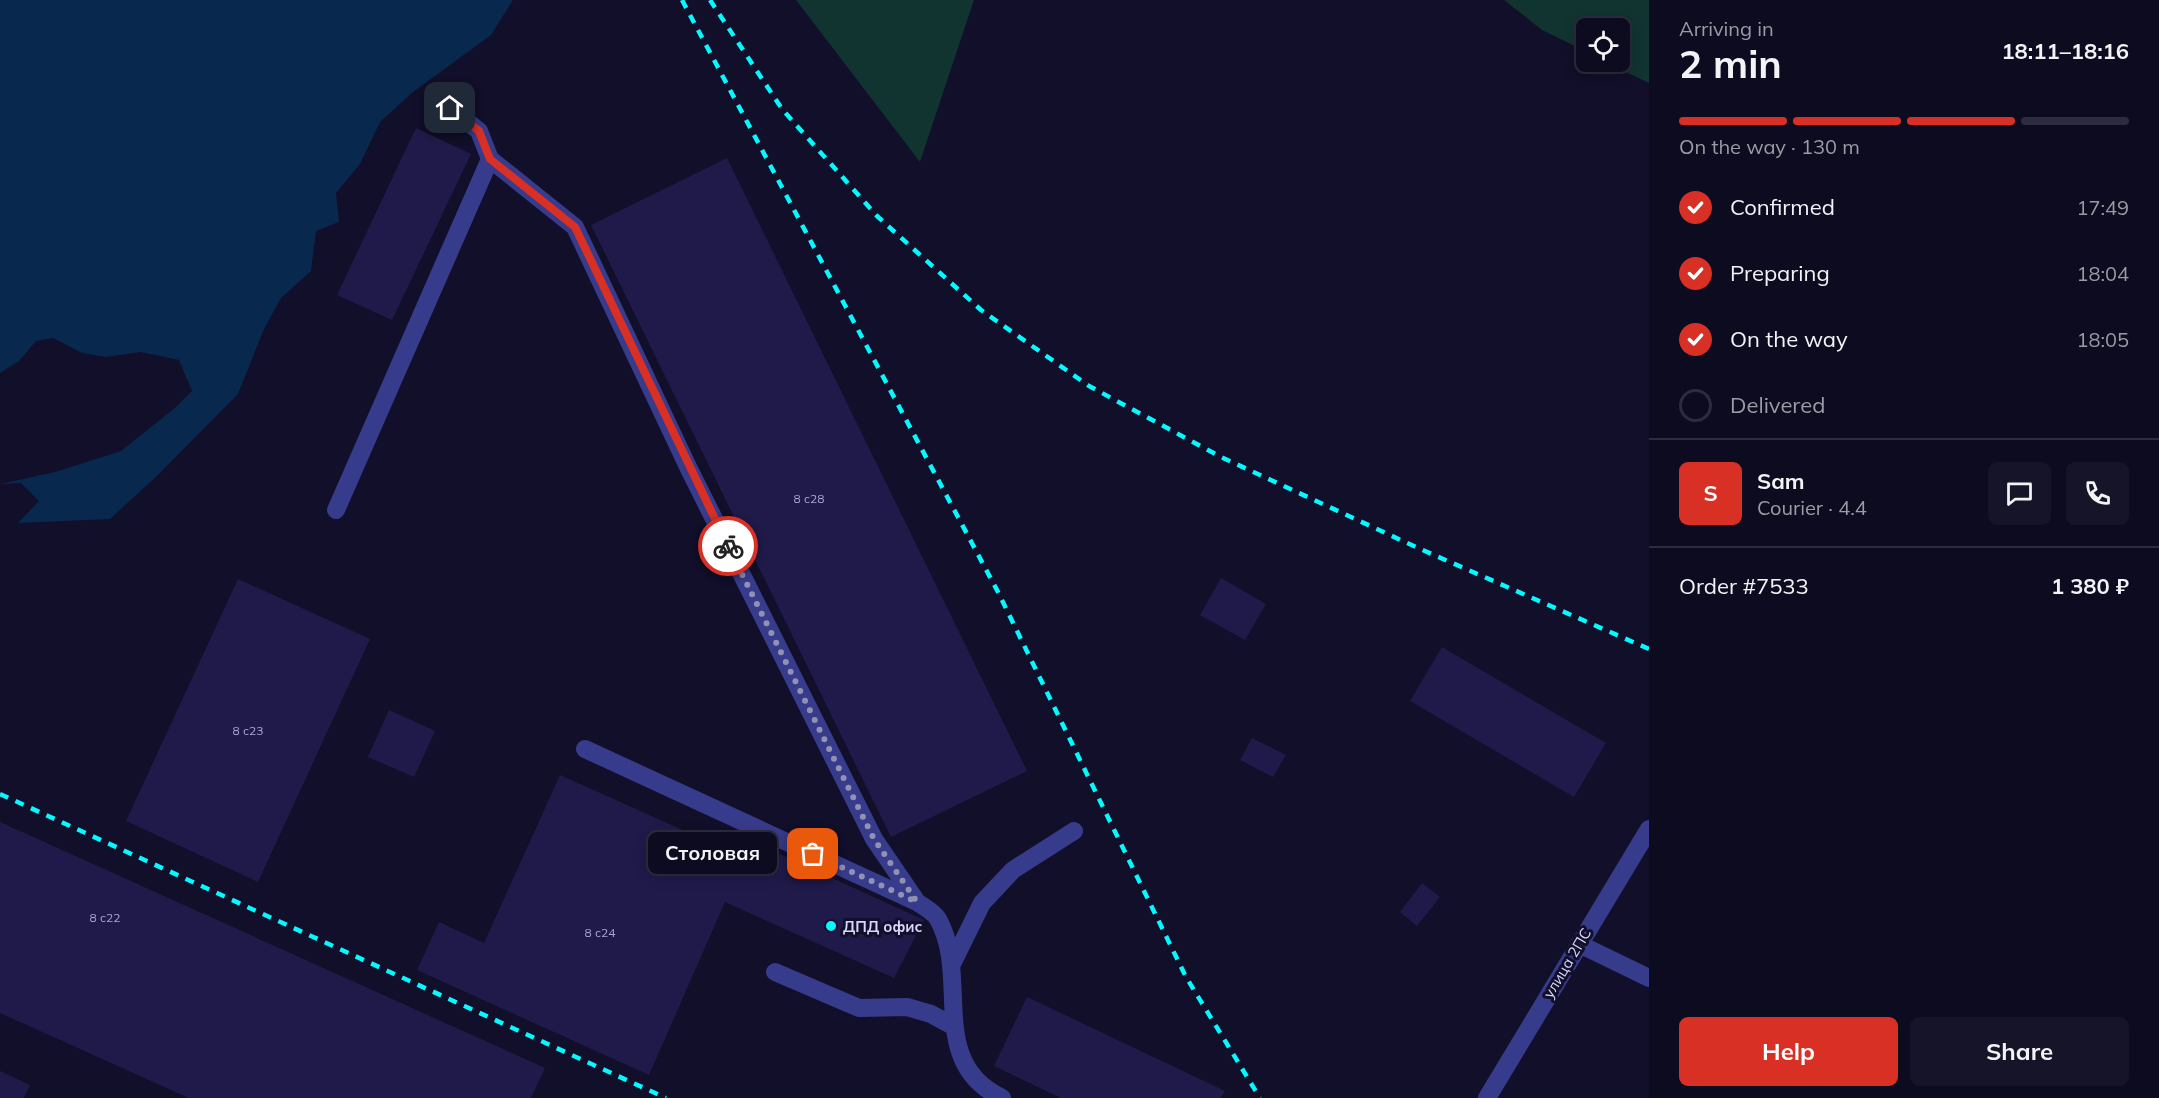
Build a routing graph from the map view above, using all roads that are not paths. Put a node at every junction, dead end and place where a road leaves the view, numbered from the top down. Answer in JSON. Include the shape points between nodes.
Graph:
{"nodes":[{"id":1,"x":450,"y":108,"type":"dead end"},
{"id":2,"x":490,"y":159,"type":"junction"},
{"id":3,"x":336,"y":510,"type":"dead end"},
{"id":4,"x":585,"y":749,"type":"dead end"},
{"id":5,"x":1649,"y":829,"type":"edge"},
{"id":6,"x":1074,"y":831,"type":"dead end"},
{"id":7,"x":917,"y":902,"type":"junction"},
{"id":8,"x":1579,"y":944,"type":"junction"},
{"id":9,"x":952,"y":964,"type":"junction"},
{"id":10,"x":775,"y":972,"type":"dead end"},
{"id":11,"x":1649,"y":978,"type":"edge"},
{"id":12,"x":953,"y":1026,"type":"junction"},
{"id":13,"x":1002,"y":1098,"type":"edge"},
{"id":14,"x":1487,"y":1098,"type":"edge"}],
"edges":[{"from":1,"to":2,"type":"street","via":[[479,131]]},
{"from":2,"to":3,"type":"street"},
{"from":2,"to":7,"type":"street","via":[[575,227],[689,469],[874,839]]},
{"from":4,"to":7,"type":"street"},
{"from":5,"to":8,"type":"street","name":"улица 2ПС"},
{"from":6,"to":9,"type":"street","via":[[1013,870],[982,903]]},
{"from":7,"to":9,"type":"street","via":[[937,917]]},
{"from":8,"to":11,"type":"street"},
{"from":8,"to":14,"type":"street","name":"улица 2ПС"},
{"from":9,"to":12,"type":"street"},
{"from":10,"to":12,"type":"street","via":[[859,1008],[907,1007]]},
{"from":12,"to":13,"type":"street","via":[[960,1056],[975,1078]]}]}
